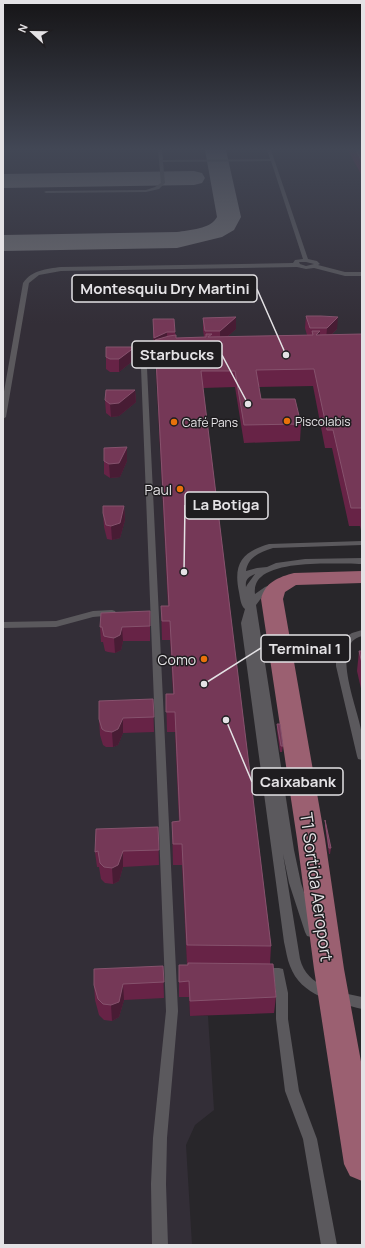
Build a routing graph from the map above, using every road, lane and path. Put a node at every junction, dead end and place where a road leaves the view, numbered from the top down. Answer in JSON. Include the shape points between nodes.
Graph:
{"nodes":[{"id":1,"x":288,"y":208,"type":"edge"},
{"id":2,"x":306,"y":260,"type":"junction"},
{"id":3,"x":297,"y":265,"type":"junction"},
{"id":4,"x":314,"y":266,"type":"junction"},
{"id":5,"x":362,"y":274,"type":"edge"},
{"id":6,"x":175,"y":347,"type":"edge"},
{"id":7,"x":3,"y":417,"type":"edge"},
{"id":8,"x":362,"y":543,"type":"edge"},
{"id":9,"x":362,"y":561,"type":"edge"},
{"id":10,"x":362,"y":567,"type":"edge"},
{"id":11,"x":362,"y":576,"type":"edge"},
{"id":12,"x":362,"y":582,"type":"edge"},
{"id":13,"x":246,"y":589,"type":"junction"},
{"id":14,"x":118,"y":613,"type":"edge"},
{"id":15,"x":245,"y":623,"type":"junction"},
{"id":16,"x":3,"y":626,"type":"edge"},
{"id":17,"x":362,"y":633,"type":"edge"},
{"id":18,"x":362,"y":756,"type":"edge"},
{"id":19,"x":329,"y":969,"type":"junction"},
{"id":20,"x":171,"y":972,"type":"junction"},
{"id":21,"x":186,"y":973,"type":"edge"},
{"id":22,"x":248,"y":973,"type":"edge"},
{"id":23,"x":362,"y":1003,"type":"edge"},
{"id":24,"x":362,"y":1164,"type":"edge"},
{"id":25,"x":160,"y":1245,"type":"edge"},
{"id":26,"x":329,"y":1245,"type":"edge"}],
"edges":[{"from":1,"to":2,"type":"lane"},
{"from":2,"to":3,"type":"lane","via":[[297,261]]},
{"from":2,"to":4,"type":"lane","via":[[315,262],[317,264]]},
{"from":3,"to":4,"type":"lane"},
{"from":3,"to":7,"type":"lane","via":[[61,269],[36,274],[26,283]]},
{"from":4,"to":5,"type":"lane","via":[[339,273]]},
{"from":6,"to":20,"type":"lane","via":[[161,349],[150,355],[144,368],[151,613]]},
{"from":8,"to":13,"type":"lane","via":[[263,548],[253,552],[244,564],[240,576]]},
{"from":9,"to":13,"type":"lane","via":[[305,562],[276,566],[258,575]]},
{"from":10,"to":15,"type":"lane","via":[[262,569],[251,572],[243,577],[241,584]]},
{"from":11,"to":19,"type":"main road","name":"T1 Sortida Aeroport","via":[[294,579],[276,588],[272,594]]},
{"from":12,"to":15,"type":"lane","via":[[286,584],[270,588],[253,601]]},
{"from":13,"to":19,"type":"lane","via":[[295,883],[314,941]]},
{"from":14,"to":16,"type":"lane","via":[[93,614],[56,624]]},
{"from":15,"to":23,"type":"lane","via":[[290,942],[297,969],[303,979],[317,989],[332,996]]},
{"from":17,"to":18,"type":"lane","via":[[346,640],[341,655],[341,666]]},
{"from":19,"to":24,"type":"main road","name":"T1 Sortida Aeroport"},
{"from":20,"to":21,"type":"lane"},
{"from":20,"to":25,"type":"lane","via":[[172,1011],[158,1169]]},
{"from":22,"to":26,"type":"lane","via":[[279,973],[282,1019],[292,1091],[310,1139]]}]}
